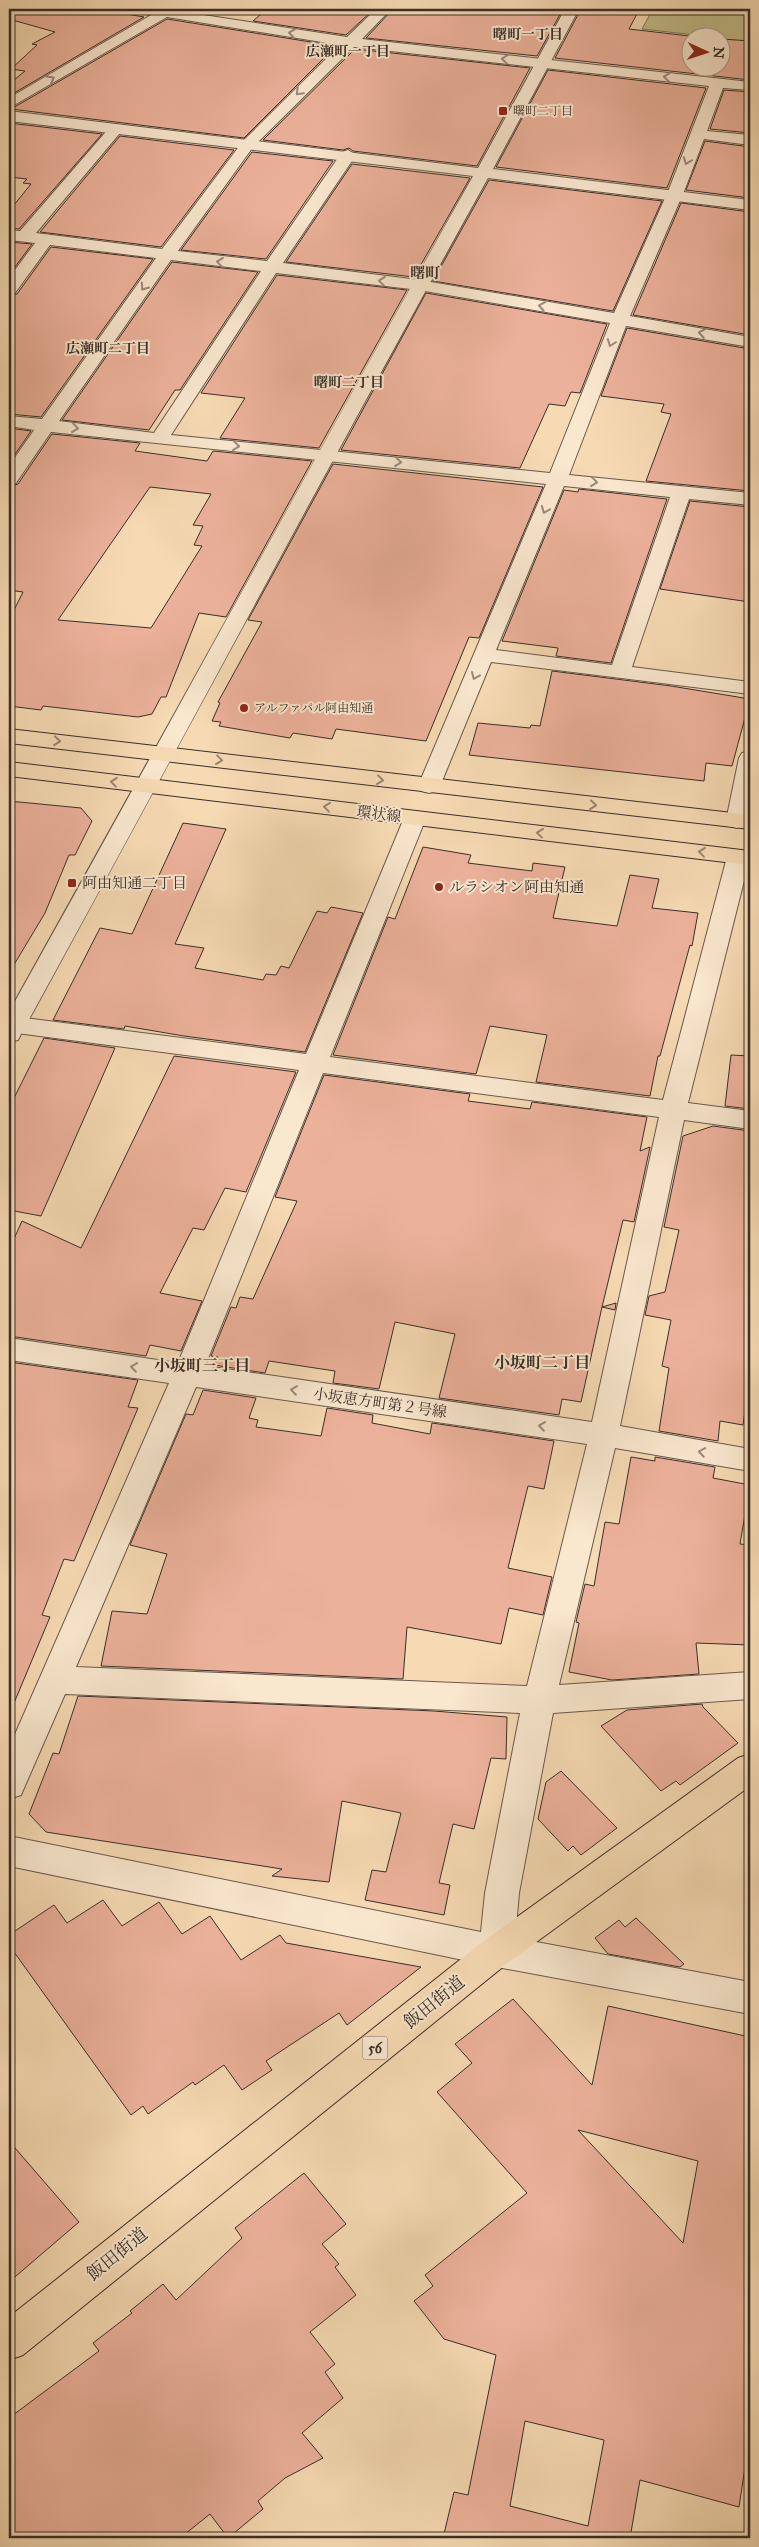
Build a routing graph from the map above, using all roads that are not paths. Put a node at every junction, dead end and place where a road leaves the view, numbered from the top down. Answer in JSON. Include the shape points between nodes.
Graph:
{"nodes":[{"id":1,"x":140,"y":9,"type":"edge"},
{"id":2,"x":384,"y":9,"type":"edge"},
{"id":3,"x":572,"y":9,"type":"edge"},
{"id":4,"x":168,"y":11,"type":"edge"},
{"id":5,"x":349,"y":42,"type":"junction"},
{"id":6,"x":543,"y":63,"type":"junction"},
{"id":7,"x":718,"y":82,"type":"junction"},
{"id":8,"x":750,"y":86,"type":"edge"},
{"id":9,"x":9,"y":104,"type":"edge"},
{"id":10,"x":9,"y":116,"type":"edge"},
{"id":11,"x":115,"y":130,"type":"junction"},
{"id":12,"x":698,"y":134,"type":"junction"},
{"id":13,"x":750,"y":140,"type":"edge"},
{"id":14,"x":248,"y":144,"type":"junction"},
{"id":15,"x":348,"y":155,"type":"junction"},
{"id":16,"x":484,"y":172,"type":"junction"},
{"id":17,"x":674,"y":195,"type":"junction"},
{"id":18,"x":750,"y":204,"type":"edge"},
{"id":19,"x":17,"y":236,"type":"edge"},
{"id":20,"x":46,"y":239,"type":"junction"},
{"id":21,"x":166,"y":255,"type":"junction"},
{"id":22,"x":271,"y":268,"type":"junction"},
{"id":23,"x":418,"y":285,"type":"junction"},
{"id":24,"x":9,"y":289,"type":"edge"},
{"id":25,"x":620,"y":319,"type":"junction"},
{"id":26,"x":750,"y":342,"type":"edge"},
{"id":27,"x":9,"y":421,"type":"edge"},
{"id":28,"x":48,"y":424,"type":"junction"},
{"id":29,"x":159,"y":439,"type":"junction"},
{"id":30,"x":325,"y":455,"type":"junction"},
{"id":31,"x":558,"y":478,"type":"junction"},
{"id":32,"x":9,"y":479,"type":"edge"},
{"id":33,"x":682,"y":492,"type":"junction"},
{"id":34,"x":750,"y":499,"type":"edge"},
{"id":35,"x":484,"y":655,"type":"junction"},
{"id":36,"x":620,"y":672,"type":"junction"},
{"id":37,"x":750,"y":688,"type":"edge"},
{"id":38,"x":9,"y":736,"type":"edge"},
{"id":39,"x":165,"y":753,"type":"junction"},
{"id":40,"x":750,"y":758,"type":"edge"},
{"id":41,"x":9,"y":769,"type":"edge"},
{"id":42,"x":147,"y":786,"type":"junction"},
{"id":43,"x":429,"y":786,"type":"junction"},
{"id":44,"x":415,"y":818,"type":"junction"},
{"id":45,"x":744,"y":821,"type":"edge"},
{"id":46,"x":745,"y":857,"type":"edge"},
{"id":47,"x":10,"y":1028,"type":"edge"},
{"id":48,"x":315,"y":1064,"type":"junction"},
{"id":49,"x":674,"y":1109,"type":"junction"},
{"id":50,"x":750,"y":1120,"type":"edge"},
{"id":51,"x":9,"y":1349,"type":"edge"},
{"id":52,"x":187,"y":1375,"type":"junction"},
{"id":53,"x":604,"y":1435,"type":"junction"},
{"id":54,"x":750,"y":1460,"type":"edge"},
{"id":55,"x":55,"y":1680,"type":"junction"},
{"id":56,"x":750,"y":1686,"type":"edge"},
{"id":57,"x":539,"y":1700,"type":"junction"},
{"id":58,"x":750,"y":1768,"type":"edge"},
{"id":59,"x":9,"y":1785,"type":"edge"},
{"id":60,"x":9,"y":1850,"type":"edge"},
{"id":61,"x":497,"y":1951,"type":"junction"},
{"id":62,"x":750,"y":1998,"type":"edge"},
{"id":63,"x":9,"y":2341,"type":"edge"}],
"edges":[{"from":1,"to":4,"type":"street"},
{"from":2,"to":5,"type":"street"},
{"from":3,"to":6,"type":"street"},
{"from":5,"to":4,"type":"street","one_way":true},
{"from":9,"to":4,"type":"street","one_way":true},
{"from":6,"to":5,"type":"street","one_way":true},
{"from":5,"to":14,"type":"street","one_way":true},
{"from":7,"to":6,"type":"street","one_way":true},
{"from":6,"to":16,"type":"street"},
{"from":7,"to":8,"type":"street"},
{"from":7,"to":12,"type":"street"},
{"from":10,"to":11,"type":"street"},
{"from":11,"to":14,"type":"street"},
{"from":11,"to":19,"type":"street"},
{"from":12,"to":13,"type":"street"},
{"from":12,"to":17,"type":"street","one_way":true},
{"from":14,"to":15,"type":"street"},
{"from":14,"to":21,"type":"street"},
{"from":15,"to":16,"type":"street"},
{"from":15,"to":22,"type":"street"},
{"from":16,"to":17,"type":"street"},
{"from":16,"to":23,"type":"street"},
{"from":17,"to":18,"type":"street"},
{"from":17,"to":25,"type":"street"},
{"from":19,"to":20,"type":"street"},
{"from":20,"to":21,"type":"street"},
{"from":20,"to":24,"type":"street"},
{"from":22,"to":21,"type":"street","one_way":true},
{"from":21,"to":28,"type":"street","one_way":true},
{"from":23,"to":22,"type":"street","one_way":true},
{"from":22,"to":29,"type":"street"},
{"from":25,"to":23,"type":"street","one_way":true},
{"from":23,"to":30,"type":"street"},
{"from":26,"to":25,"type":"street","one_way":true},
{"from":25,"to":31,"type":"street","one_way":true},
{"from":27,"to":28,"type":"street"},
{"from":28,"to":29,"type":"street","one_way":true},
{"from":28,"to":32,"type":"street"},
{"from":29,"to":30,"type":"street","one_way":true},
{"from":30,"to":31,"type":"street","one_way":true},
{"from":30,"to":39,"type":"street"},
{"from":31,"to":33,"type":"street","one_way":true},
{"from":31,"to":35,"type":"street","one_way":true},
{"from":33,"to":34,"type":"street"},
{"from":33,"to":36,"type":"street"},
{"from":35,"to":36,"type":"street"},
{"from":35,"to":43,"type":"street","one_way":true},
{"from":36,"to":37,"type":"street"},
{"from":38,"to":39,"type":"main road","one_way":true},
{"from":39,"to":42,"type":"street"},
{"from":39,"to":43,"type":"main road","one_way":true},
{"from":40,"to":45,"type":"street"},
{"from":42,"to":41,"type":"main road","name":"環状線","one_way":true},
{"from":44,"to":42,"type":"main road","name":"環状線","one_way":true},
{"from":42,"to":47,"type":"street"},
{"from":43,"to":45,"type":"main road","one_way":true},
{"from":46,"to":44,"type":"main road","name":"環状線","one_way":true},
{"from":44,"to":48,"type":"street"},
{"from":46,"to":49,"type":"street"},
{"from":47,"to":48,"type":"street"},
{"from":48,"to":49,"type":"street"},
{"from":48,"to":52,"type":"street"},
{"from":49,"to":50,"type":"street"},
{"from":49,"to":53,"type":"street"},
{"from":52,"to":51,"type":"street","name":"小坂恵方町第２号線","one_way":true},
{"from":53,"to":52,"type":"street","name":"小坂恵方町第２号線","one_way":true},
{"from":52,"to":55,"type":"street"},
{"from":54,"to":53,"type":"street","name":"小坂恵方町第２号線","one_way":true},
{"from":53,"to":57,"type":"street"},
{"from":55,"to":57,"type":"street"},
{"from":55,"to":59,"type":"street"},
{"from":56,"to":57,"type":"street"},
{"from":57,"to":61,"type":"street","via":[[502,1893]]},
{"from":58,"to":61,"type":"main road","name":"飯田街道","number":"56"},
{"from":60,"to":61,"type":"street"},
{"from":61,"to":62,"type":"street"},
{"from":61,"to":63,"type":"main road","name":"飯田街道","number":"56"}]}
